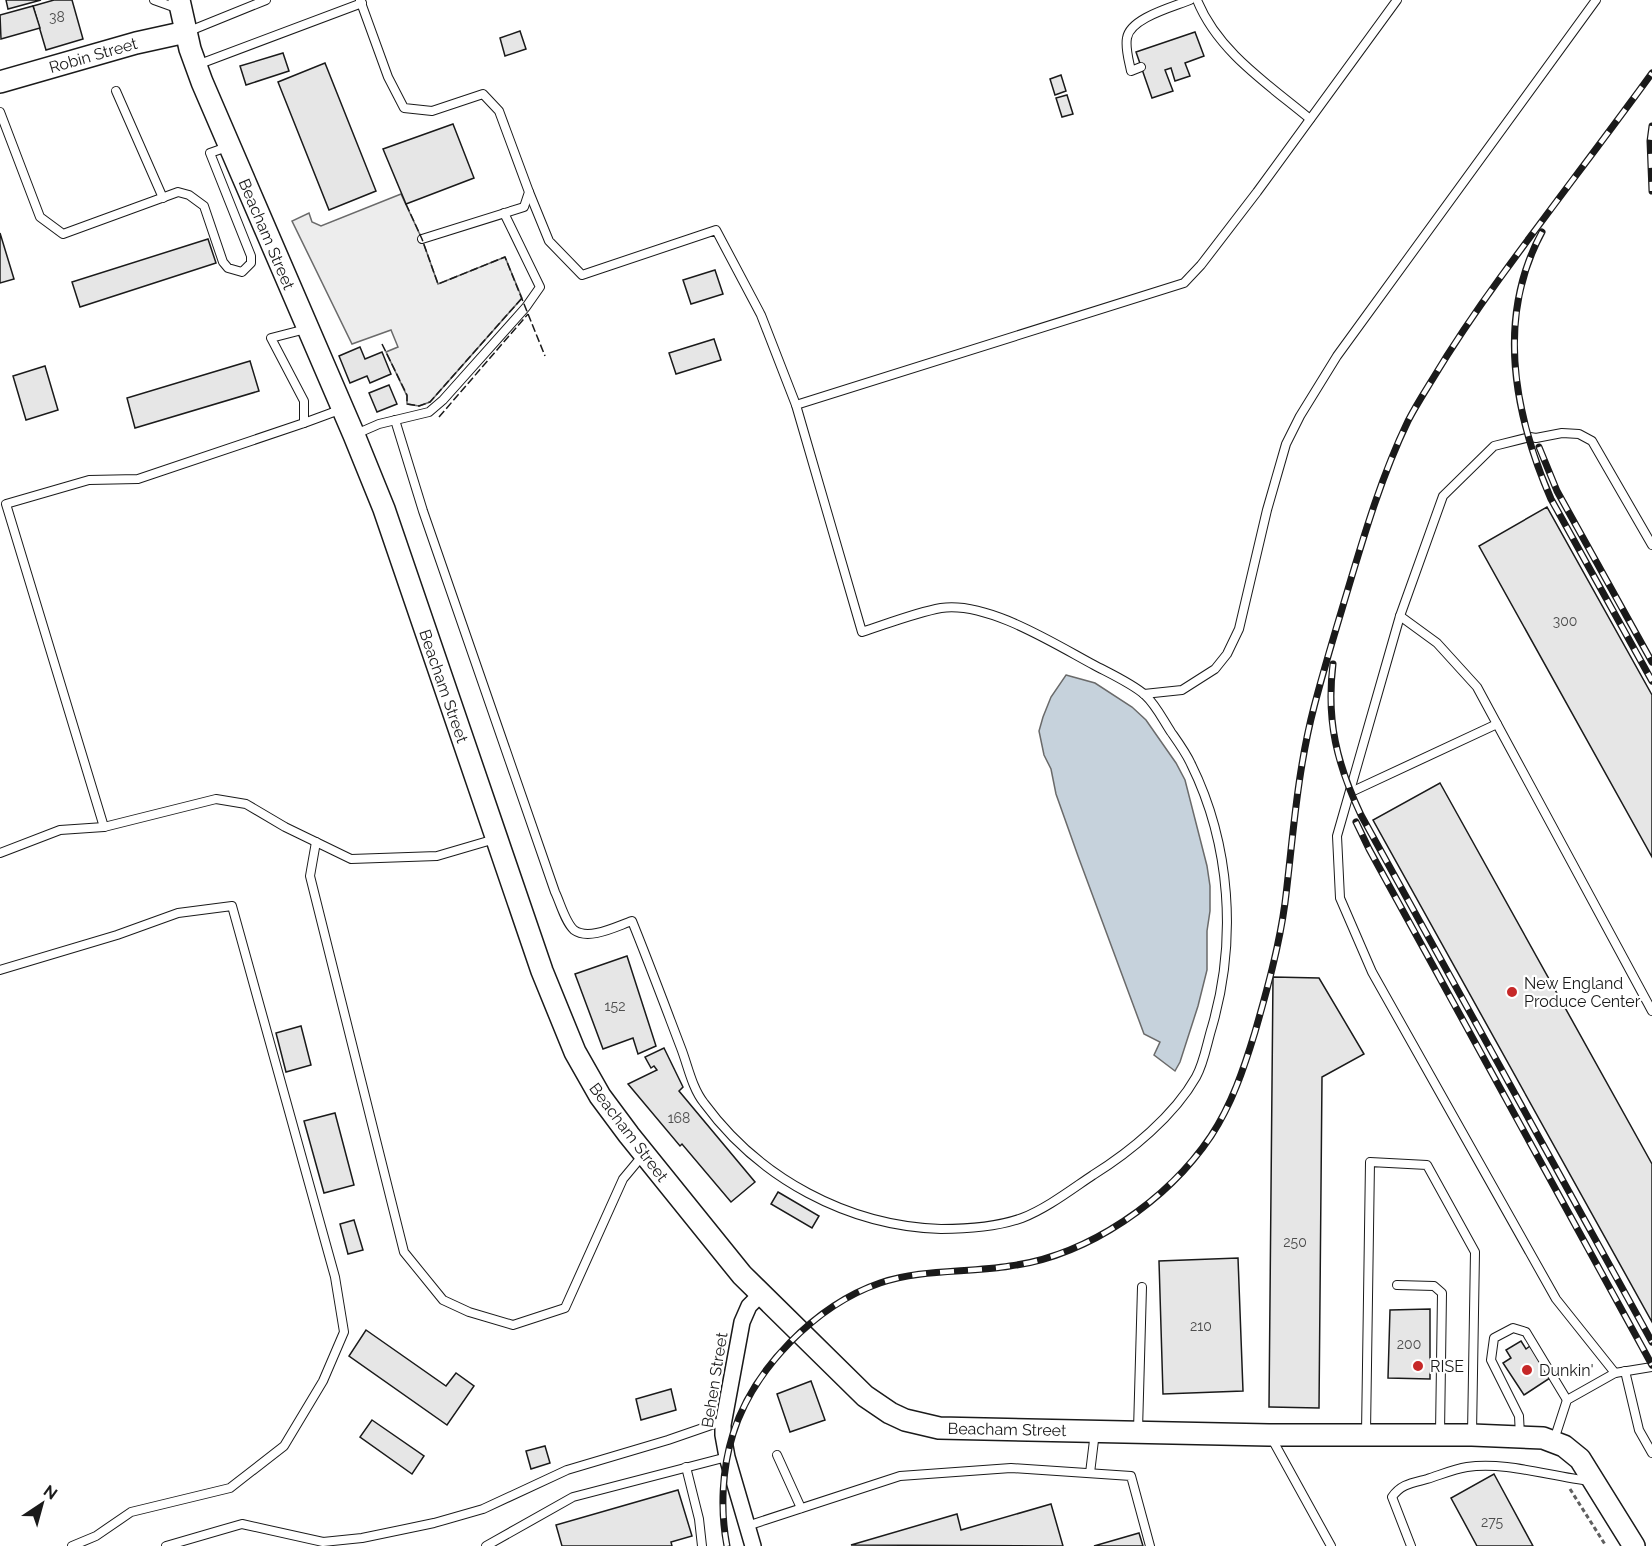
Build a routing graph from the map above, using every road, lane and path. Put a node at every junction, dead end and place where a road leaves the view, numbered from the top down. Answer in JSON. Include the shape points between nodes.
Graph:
{"nodes":[{"id":1,"x":154,"y":0,"type":"edge"},
{"id":2,"x":266,"y":0,"type":"edge"},
{"id":3,"x":1190,"y":0,"type":"edge"},
{"id":4,"x":1197,"y":0,"type":"edge"},
{"id":5,"x":1397,"y":0,"type":"edge"},
{"id":6,"x":1596,"y":0,"type":"edge"},
{"id":7,"x":361,"y":2,"type":"edge"},
{"id":8,"x":180,"y":5,"type":"edge"},
{"id":9,"x":186,"y":32,"type":"junction"},
{"id":10,"x":196,"y":65,"type":"junction"},
{"id":11,"x":1142,"y":67,"type":"dead end"},
{"id":12,"x":0,"y":82,"type":"edge"},
{"id":13,"x":116,"y":91,"type":"dead end"},
{"id":14,"x":0,"y":112,"type":"edge"},
{"id":15,"x":1310,"y":119,"type":"junction"},
{"id":16,"x":229,"y":146,"type":"junction"},
{"id":17,"x":529,"y":192,"type":"junction"},
{"id":18,"x":163,"y":198,"type":"junction"},
{"id":19,"x":504,"y":213,"type":"junction"},
{"id":20,"x":422,"y":239,"type":"dead end"},
{"id":21,"x":307,"y":328,"type":"junction"},
{"id":22,"x":796,"y":405,"type":"junction"},
{"id":23,"x":343,"y":409,"type":"junction"},
{"id":24,"x":395,"y":420,"type":"junction"},
{"id":25,"x":304,"y":423,"type":"junction"},
{"id":26,"x":354,"y":435,"type":"junction"},
{"id":27,"x":1652,"y":545,"type":"edge"},
{"id":28,"x":1400,"y":616,"type":"junction"},
{"id":29,"x":1144,"y":694,"type":"junction"},
{"id":30,"x":1497,"y":724,"type":"junction"},
{"id":31,"x":1351,"y":792,"type":"junction"},
{"id":32,"x":104,"y":827,"type":"junction"},
{"id":33,"x":497,"y":839,"type":"junction"},
{"id":34,"x":315,"y":842,"type":"junction"},
{"id":35,"x":0,"y":853,"type":"edge"},
{"id":36,"x":0,"y":970,"type":"edge"},
{"id":37,"x":1652,"y":1011,"type":"edge"},
{"id":38,"x":644,"y":1154,"type":"junction"},
{"id":39,"x":1397,"y":1285,"type":"dead end"},
{"id":40,"x":1142,"y":1287,"type":"dead end"},
{"id":41,"x":760,"y":1294,"type":"junction"},
{"id":42,"x":1652,"y":1367,"type":"edge"},
{"id":43,"x":1625,"y":1371,"type":"junction"},
{"id":44,"x":1615,"y":1373,"type":"junction"},
{"id":45,"x":1567,"y":1400,"type":"junction"},
{"id":46,"x":723,"y":1421,"type":"junction"},
{"id":47,"x":1095,"y":1431,"type":"junction"},
{"id":48,"x":1138,"y":1432,"type":"junction"},
{"id":49,"x":1269,"y":1435,"type":"junction"},
{"id":50,"x":1366,"y":1435,"type":"junction"},
{"id":51,"x":1440,"y":1435,"type":"junction"},
{"id":52,"x":1472,"y":1435,"type":"junction"},
{"id":53,"x":1520,"y":1436,"type":"junction"},
{"id":54,"x":1553,"y":1441,"type":"junction"},
{"id":55,"x":1652,"y":1453,"type":"edge"},
{"id":56,"x":777,"y":1455,"type":"dead end"},
{"id":57,"x":727,"y":1457,"type":"junction"},
{"id":58,"x":686,"y":1467,"type":"junction"},
{"id":59,"x":1090,"y":1473,"type":"junction"},
{"id":60,"x":1595,"y":1482,"type":"junction"},
{"id":61,"x":801,"y":1508,"type":"junction"},
{"id":62,"x":747,"y":1526,"type":"junction"},
{"id":63,"x":72,"y":1546,"type":"edge"},
{"id":64,"x":166,"y":1546,"type":"edge"},
{"id":65,"x":486,"y":1546,"type":"edge"},
{"id":66,"x":702,"y":1546,"type":"edge"},
{"id":67,"x":753,"y":1546,"type":"edge"},
{"id":68,"x":1150,"y":1546,"type":"edge"},
{"id":69,"x":1331,"y":1546,"type":"edge"},
{"id":70,"x":1411,"y":1546,"type":"edge"},
{"id":71,"x":1634,"y":1546,"type":"edge"}],
"edges":[{"from":1,"to":8,"type":"lane"},
{"from":2,"to":9,"type":"lane"},
{"from":3,"to":11,"type":"lane","via":[[1129,29],[1126,40],[1131,71]]},
{"from":4,"to":15,"type":"lane","via":[[1214,32],[1230,51]]},
{"from":5,"to":15,"type":"lane"},
{"from":6,"to":29,"type":"lane","via":[[1337,356],[1300,416],[1286,444],[1239,629],[1227,654],[1215,669],[1182,690]]},
{"from":7,"to":10,"type":"lane"},
{"from":7,"to":17,"type":"lane","via":[[388,77],[404,108],[432,111],[483,94],[499,111]]},
{"from":8,"to":9,"type":"main road","name":"Beacham Street"},
{"from":9,"to":10,"type":"main road","name":"Beacham Street"},
{"from":9,"to":12,"type":"main road","name":"Robin Street"},
{"from":10,"to":16,"type":"main road","name":"Beacham Street"},
{"from":13,"to":18,"type":"lane"},
{"from":14,"to":18,"type":"lane","via":[[40,217],[63,234]]},
{"from":15,"to":22,"type":"lane","via":[[1184,283]]},
{"from":16,"to":18,"type":"lane","via":[[210,153],[251,256],[247,269],[234,271],[223,262],[204,206],[178,192]]},
{"from":16,"to":21,"type":"main road","name":"Beacham Street"},
{"from":17,"to":19,"type":"lane","via":[[524,207]]},
{"from":17,"to":22,"type":"lane","via":[[549,241],[582,275],[716,230],[761,315]]},
{"from":19,"to":20,"type":"lane"},
{"from":19,"to":24,"type":"lane","via":[[540,287],[443,400],[429,412]]},
{"from":21,"to":23,"type":"main road","name":"Beacham Street"},
{"from":21,"to":25,"type":"lane","via":[[271,338],[304,401]]},
{"from":22,"to":29,"type":"lane","via":[[862,632],[940,609],[963,607],[987,613],[1042,638]]},
{"from":23,"to":25,"type":"lane"},
{"from":23,"to":26,"type":"main road","name":"Beacham Street"},
{"from":24,"to":26,"type":"lane"},
{"from":24,"to":29,"type":"lane","via":[[555,892],[570,924],[586,935],[632,921],[700,1099],[727,1133],[760,1163],[838,1208],[870,1219],[932,1228],[990,1226],[1025,1217],[1113,1163],[1158,1125],[1196,1077],[1219,1003],[1229,924],[1226,892],[1216,833],[1191,762]]},
{"from":25,"to":32,"type":"lane","via":[[138,479],[89,480],[6,504]]},
{"from":26,"to":33,"type":"main road","name":"Beacham Street","via":[[384,509]]},
{"from":27,"to":28,"type":"lane","via":[[1592,441],[1579,434],[1562,434],[1494,446],[1443,496]]},
{"from":28,"to":30,"type":"lane","via":[[1453,660],[1477,687]]},
{"from":28,"to":31,"type":"lane"},
{"from":30,"to":31,"type":"lane"},
{"from":30,"to":37,"type":"lane"},
{"from":31,"to":44,"type":"lane","via":[[1337,836],[1340,898],[1372,972],[1556,1299]]},
{"from":32,"to":34,"type":"lane","via":[[216,799],[246,804]]},
{"from":32,"to":35,"type":"lane","via":[[60,830]]},
{"from":33,"to":34,"type":"lane","via":[[437,856],[351,859]]},
{"from":33,"to":38,"type":"main road","name":"Beacham Street","via":[[575,1052],[600,1096]]},
{"from":34,"to":38,"type":"lane","via":[[310,876],[404,1252],[443,1300],[513,1325],[565,1308],[623,1179]]},
{"from":36,"to":63,"type":"lane","via":[[178,913],[232,906],[335,1277],[344,1332],[323,1382],[284,1446],[230,1488],[131,1512],[96,1536]]},
{"from":38,"to":41,"type":"main road","name":"Beacham Street"},
{"from":39,"to":51,"type":"lane","via":[[1434,1286],[1442,1293]]},
{"from":40,"to":48,"type":"lane"},
{"from":41,"to":46,"type":"street","name":"Behen Street","via":[[742,1322]]},
{"from":41,"to":47,"type":"main road","name":"Beacham Street","via":[[865,1396],[905,1420],[939,1428]]},
{"from":42,"to":43,"type":"lane"},
{"from":43,"to":44,"type":"lane"},
{"from":43,"to":55,"type":"lane","via":[[1639,1430]]},
{"from":44,"to":45,"type":"lane"},
{"from":45,"to":53,"type":"lane","via":[[1526,1332],[1514,1328],[1494,1338],[1491,1359],[1517,1409]]},
{"from":45,"to":54,"type":"lane"},
{"from":46,"to":57,"type":"street","name":"Behen Street"},
{"from":46,"to":64,"type":"lane","via":[[567,1470],[483,1509],[434,1523],[322,1542],[242,1524]]},
{"from":47,"to":48,"type":"main road","name":"Beacham Street"},
{"from":47,"to":59,"type":"lane"},
{"from":48,"to":49,"type":"main road","name":"Beacham Street"},
{"from":49,"to":50,"type":"main road","name":"Beacham Street"},
{"from":49,"to":69,"type":"lane"},
{"from":50,"to":51,"type":"main road","name":"Beacham Street"},
{"from":50,"to":52,"type":"lane","via":[[1370,1162],[1427,1165],[1475,1252]]},
{"from":51,"to":52,"type":"main road","name":"Beacham Street"},
{"from":52,"to":53,"type":"main road","name":"Beacham Street"},
{"from":53,"to":54,"type":"main road","name":"Beacham Street"},
{"from":54,"to":60,"type":"main road","name":"Beacham Street","via":[[1572,1451]]},
{"from":56,"to":61,"type":"lane"},
{"from":57,"to":58,"type":"lane"},
{"from":57,"to":62,"type":"street","name":"Behen Street"},
{"from":58,"to":65,"type":"lane","via":[[573,1497]]},
{"from":58,"to":66,"type":"lane"},
{"from":59,"to":61,"type":"lane","via":[[1011,1468],[900,1476]]},
{"from":59,"to":68,"type":"lane","via":[[1131,1476]]},
{"from":60,"to":70,"type":"lane","via":[[1505,1467],[1467,1467],[1406,1484],[1392,1497]]},
{"from":60,"to":71,"type":"main road","name":"Beacham Street"},
{"from":61,"to":62,"type":"lane"},
{"from":62,"to":67,"type":"street","name":"Behen Street"}]}
